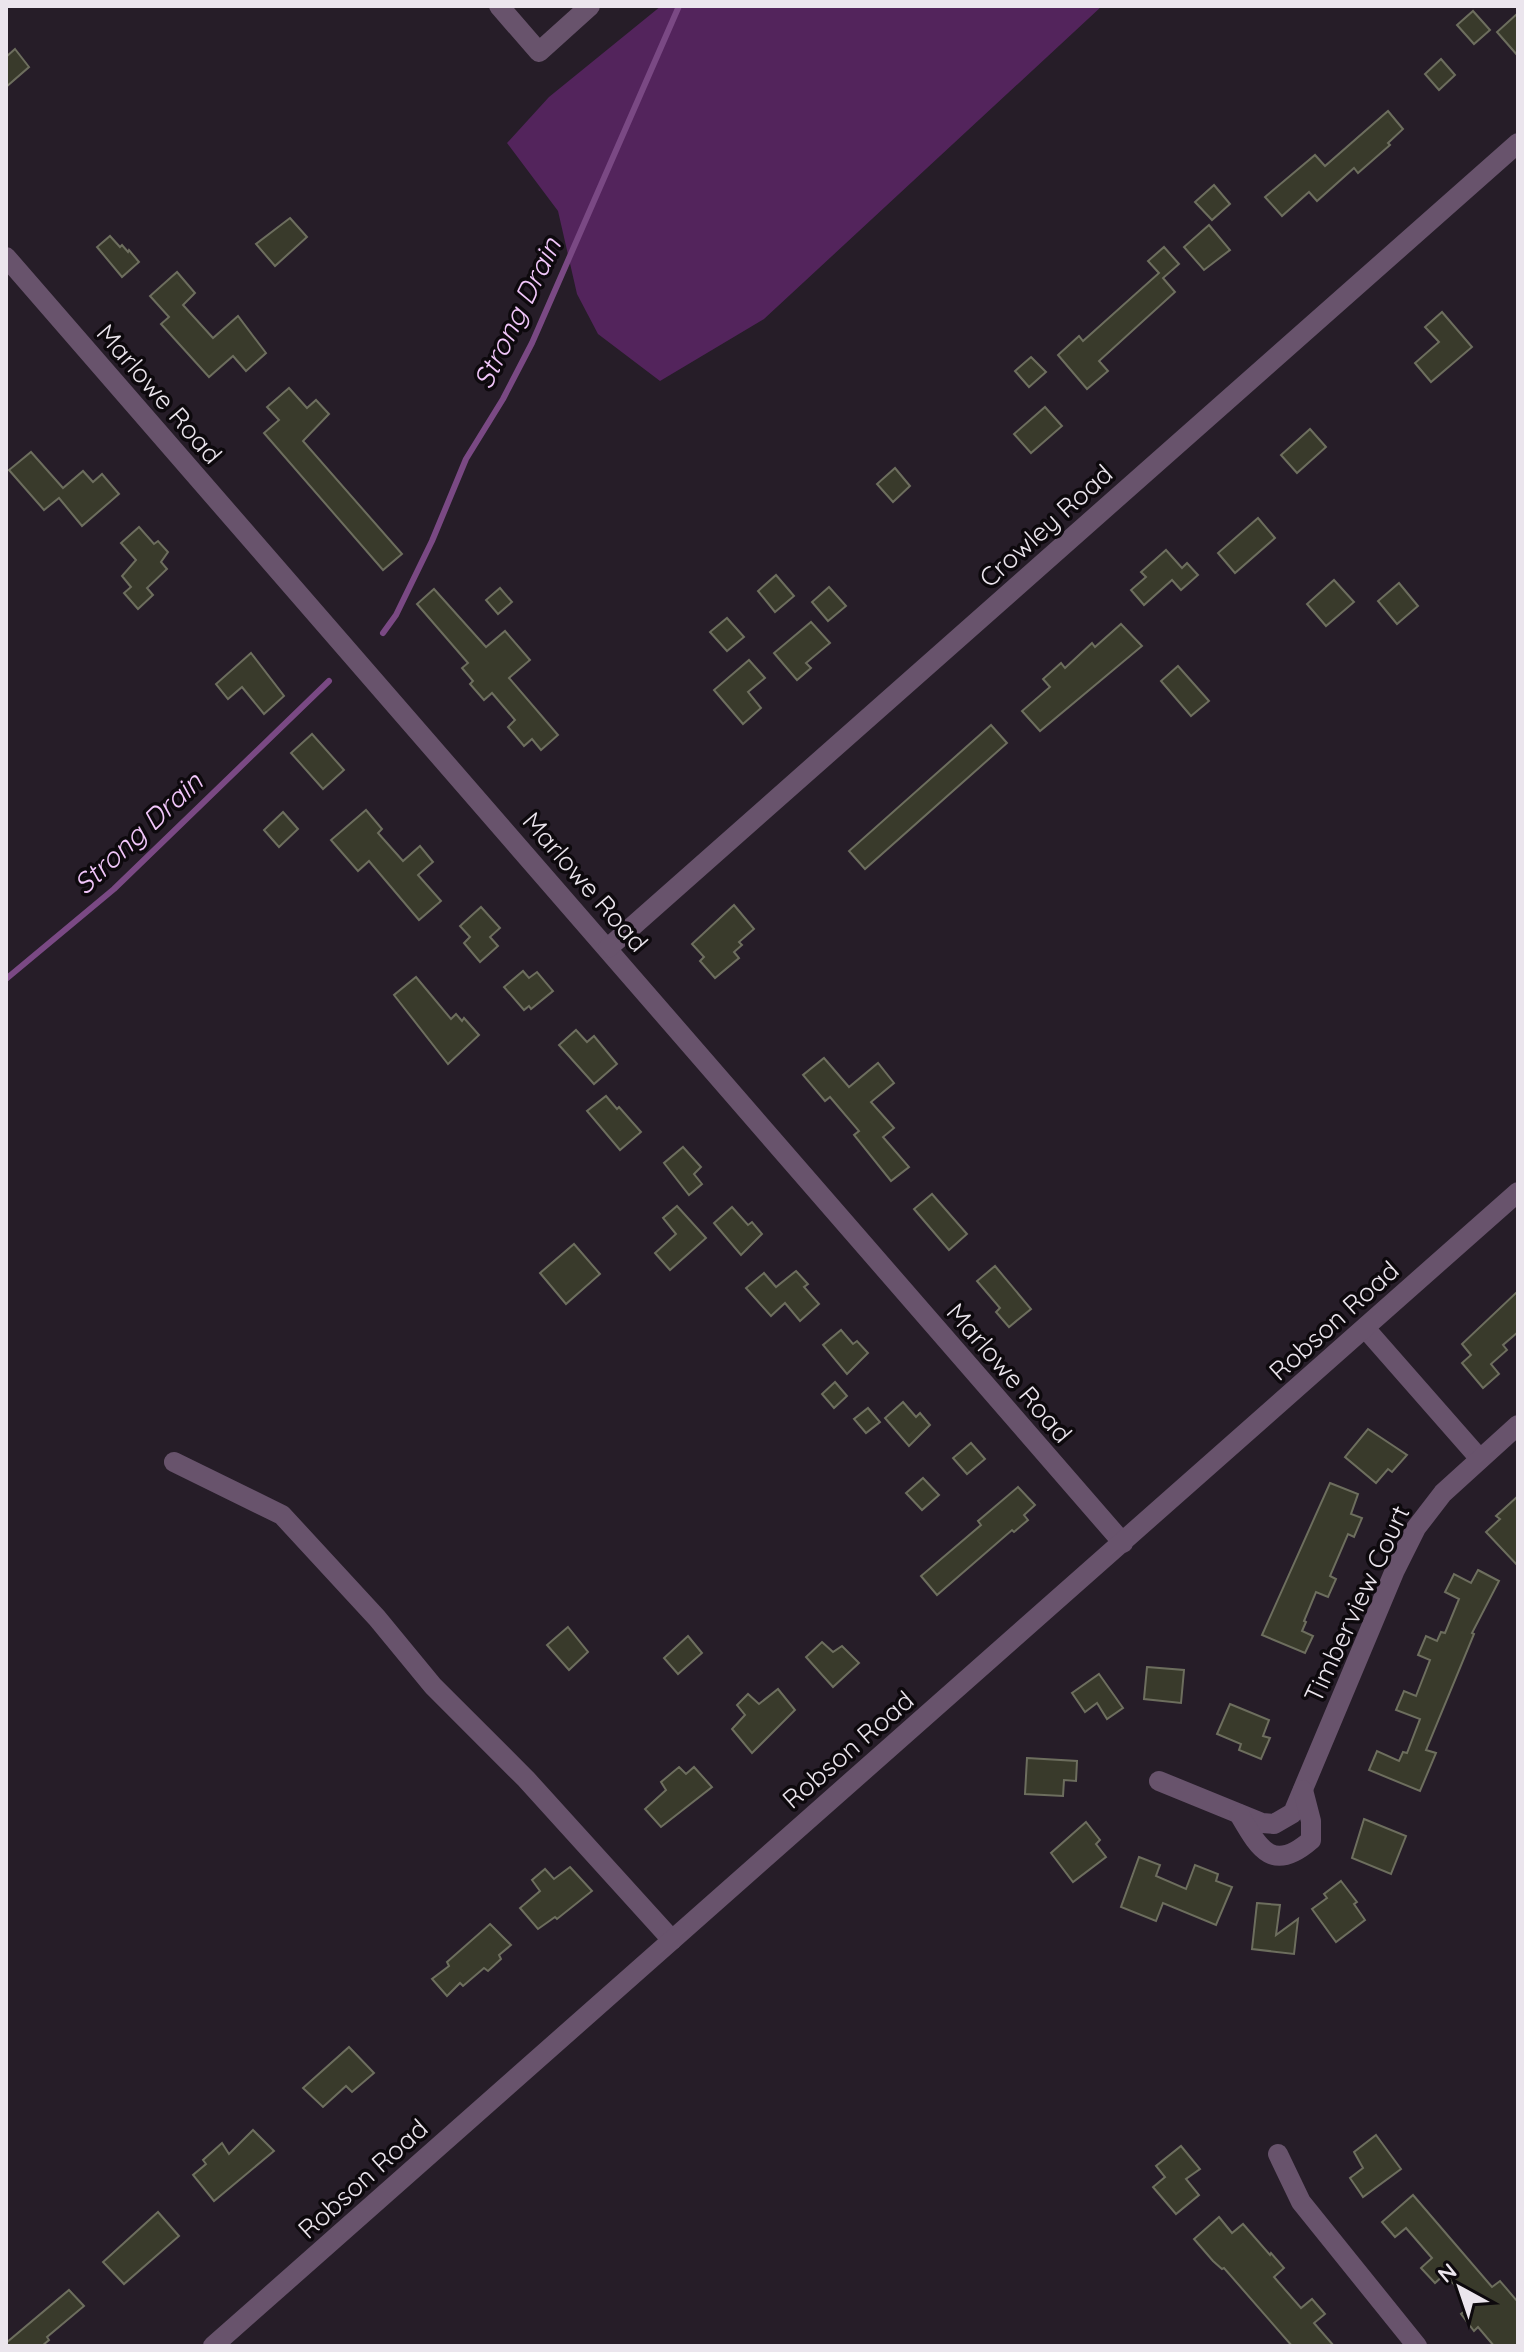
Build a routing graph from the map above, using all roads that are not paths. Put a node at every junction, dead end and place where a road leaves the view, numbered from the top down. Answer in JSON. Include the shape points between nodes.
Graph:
{"nodes":[{"id":1,"x":499,"y":6,"type":"edge"},
{"id":2,"x":581,"y":9,"type":"edge"},
{"id":3,"x":1518,"y":143,"type":"edge"},
{"id":4,"x":6,"y":257,"type":"edge"},
{"id":5,"x":608,"y":948,"type":"junction"},
{"id":6,"x":1518,"y":1192,"type":"edge"},
{"id":7,"x":1365,"y":1328,"type":"junction"},
{"id":8,"x":1518,"y":1425,"type":"edge"},
{"id":9,"x":1480,"y":1459,"type":"junction"},
{"id":10,"x":174,"y":1462,"type":"dead end"},
{"id":11,"x":1123,"y":1543,"type":"junction"},
{"id":12,"x":1159,"y":1781,"type":"dead end"},
{"id":13,"x":1303,"y":1790,"type":"junction"},
{"id":14,"x":1239,"y":1814,"type":"junction"},
{"id":15,"x":672,"y":1940,"type":"junction"},
{"id":16,"x":1278,"y":2154,"type":"dead end"},
{"id":17,"x":213,"y":2346,"type":"edge"},
{"id":18,"x":1417,"y":2346,"type":"edge"}],
"edges":[{"from":1,"to":2,"type":"street","via":[[539,52]]},
{"from":3,"to":5,"type":"street","name":"Crowley Road"},
{"from":4,"to":5,"type":"street","name":"Marlowe Road"},
{"from":5,"to":11,"type":"street","name":"Marlowe Road"},
{"from":6,"to":7,"type":"street","name":"Robson Road"},
{"from":7,"to":9,"type":"street"},
{"from":7,"to":11,"type":"street","name":"Robson Road"},
{"from":8,"to":9,"type":"street","name":"Timberview Court"},
{"from":9,"to":13,"type":"street","name":"Timberview Court","via":[[1443,1493],[1416,1528]]},
{"from":10,"to":15,"type":"street","via":[[282,1515],[433,1686]]},
{"from":11,"to":15,"type":"street","name":"Robson Road"},
{"from":12,"to":14,"type":"street","name":"Timberview Court"},
{"from":13,"to":14,"type":"street","name":"Timberview Court","via":[[1293,1813],[1280,1822],[1262,1823]]},
{"from":13,"to":14,"type":"street","via":[[1311,1840],[1297,1852],[1275,1856],[1259,1848]]},
{"from":15,"to":17,"type":"street","name":"Robson Road"},
{"from":16,"to":18,"type":"street","via":[[1301,2202]]}]}
